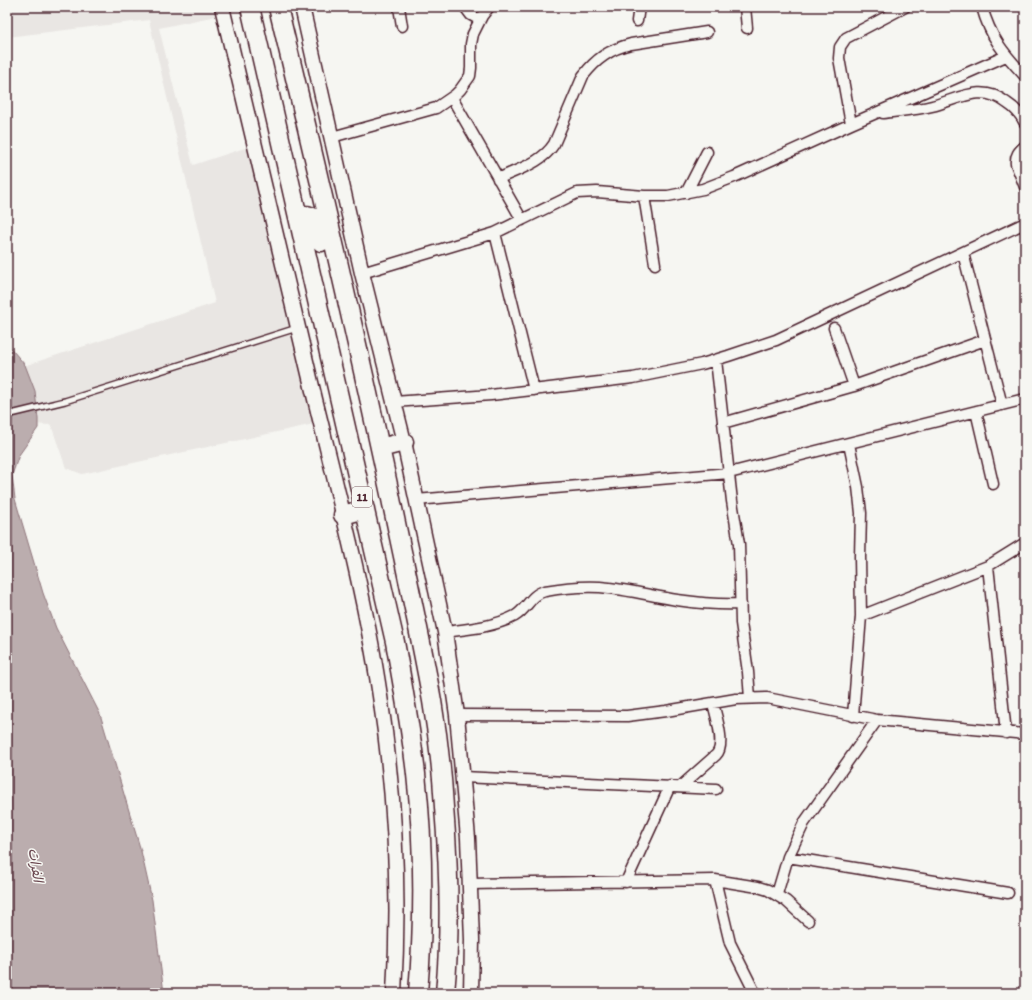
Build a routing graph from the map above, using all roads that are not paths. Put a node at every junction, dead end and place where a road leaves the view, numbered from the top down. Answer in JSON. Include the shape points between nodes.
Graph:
{"nodes":[{"id":1,"x":222,"y":7,"type":"edge"},
{"id":2,"x":250,"y":7,"type":"edge"},
{"id":3,"x":278,"y":7,"type":"edge"},
{"id":4,"x":302,"y":7,"type":"edge"},
{"id":5,"x":399,"y":7,"type":"edge"},
{"id":6,"x":465,"y":7,"type":"edge"},
{"id":7,"x":489,"y":7,"type":"edge"},
{"id":8,"x":639,"y":7,"type":"edge"},
{"id":9,"x":745,"y":7,"type":"edge"},
{"id":10,"x":905,"y":7,"type":"edge"},
{"id":11,"x":982,"y":7,"type":"edge"},
{"id":12,"x":480,"y":20,"type":"junction"},
{"id":13,"x":637,"y":21,"type":"dead end"},
{"id":14,"x":402,"y":26,"type":"dead end"},
{"id":15,"x":747,"y":28,"type":"dead end"},
{"id":16,"x":707,"y":32,"type":"dead end"},
{"id":17,"x":258,"y":36,"type":"junction"},
{"id":18,"x":1006,"y":56,"type":"junction"},
{"id":19,"x":1025,"y":76,"type":"edge"},
{"id":20,"x":452,"y":98,"type":"junction"},
{"id":21,"x":871,"y":115,"type":"junction"},
{"id":22,"x":1025,"y":123,"type":"edge"},
{"id":23,"x":851,"y":124,"type":"junction"},
{"id":24,"x":332,"y":137,"type":"junction"},
{"id":25,"x":1025,"y":146,"type":"edge"},
{"id":26,"x":708,"y":152,"type":"dead end"},
{"id":27,"x":317,"y":171,"type":"junction"},
{"id":28,"x":498,"y":178,"type":"junction"},
{"id":29,"x":1025,"y":187,"type":"edge"},
{"id":30,"x":686,"y":194,"type":"junction"},
{"id":31,"x":644,"y":196,"type":"junction"},
{"id":32,"x":298,"y":216,"type":"junction"},
{"id":33,"x":522,"y":220,"type":"junction"},
{"id":34,"x":1025,"y":223,"type":"edge"},
{"id":35,"x":495,"y":233,"type":"junction"},
{"id":36,"x":963,"y":253,"type":"junction"},
{"id":37,"x":655,"y":264,"type":"dead end"},
{"id":38,"x":362,"y":273,"type":"junction"},
{"id":39,"x":298,"y":328,"type":"junction"},
{"id":40,"x":834,"y":328,"type":"dead end"},
{"id":41,"x":986,"y":340,"type":"junction"},
{"id":42,"x":716,"y":360,"type":"junction"},
{"id":43,"x":854,"y":386,"type":"junction"},
{"id":44,"x":534,"y":390,"type":"junction"},
{"id":45,"x":1025,"y":399,"type":"edge"},
{"id":46,"x":394,"y":402,"type":"junction"},
{"id":47,"x":370,"y":405,"type":"junction"},
{"id":48,"x":1002,"y":406,"type":"junction"},
{"id":49,"x":976,"y":411,"type":"junction"},
{"id":50,"x":7,"y":415,"type":"edge"},
{"id":51,"x":723,"y":423,"type":"junction"},
{"id":52,"x":404,"y":442,"type":"junction"},
{"id":53,"x":849,"y":444,"type":"junction"},
{"id":54,"x":380,"y":448,"type":"junction"},
{"id":55,"x":729,"y":473,"type":"junction"},
{"id":56,"x":993,"y":484,"type":"dead end"},
{"id":57,"x":416,"y":500,"type":"junction"},
{"id":58,"x":365,"y":510,"type":"junction"},
{"id":59,"x":343,"y":515,"type":"junction"},
{"id":60,"x":1025,"y":543,"type":"edge"},
{"id":61,"x":988,"y":566,"type":"junction"},
{"id":62,"x":741,"y":604,"type":"junction"},
{"id":63,"x":861,"y":616,"type":"junction"},
{"id":64,"x":445,"y":632,"type":"junction"},
{"id":65,"x":750,"y":698,"type":"junction"},
{"id":66,"x":713,"y":703,"type":"junction"},
{"id":67,"x":457,"y":715,"type":"junction"},
{"id":68,"x":854,"y":716,"type":"junction"},
{"id":69,"x":877,"y":720,"type":"junction"},
{"id":70,"x":1006,"y":733,"type":"junction"},
{"id":71,"x":1025,"y":734,"type":"edge"},
{"id":72,"x":463,"y":777,"type":"junction"},
{"id":73,"x":675,"y":786,"type":"junction"},
{"id":74,"x":716,"y":789,"type":"dead end"},
{"id":75,"x":788,"y":857,"type":"junction"},
{"id":76,"x":715,"y":880,"type":"junction"},
{"id":77,"x":626,"y":882,"type":"junction"},
{"id":78,"x":470,"y":884,"type":"junction"},
{"id":79,"x":1008,"y":893,"type":"dead end"},
{"id":80,"x":777,"y":894,"type":"junction"},
{"id":81,"x":808,"y":921,"type":"dead end"},
{"id":82,"x":394,"y":993,"type":"edge"},
{"id":83,"x":418,"y":993,"type":"edge"},
{"id":84,"x":445,"y":993,"type":"edge"},
{"id":85,"x":470,"y":993,"type":"edge"},
{"id":86,"x":755,"y":993,"type":"edge"}],
"edges":[{"from":1,"to":39,"type":"main road"},
{"from":2,"to":17,"type":"highway","number":"11"},
{"from":3,"to":27,"type":"highway","number":"11"},
{"from":4,"to":24,"type":"main road"},
{"from":5,"to":14,"type":"street"},
{"from":6,"to":12,"type":"street","via":[[470,15]]},
{"from":7,"to":12,"type":"street"},
{"from":8,"to":13,"type":"street"},
{"from":9,"to":15,"type":"street"},
{"from":10,"to":23,"type":"street","via":[[846,38],[840,47]]},
{"from":11,"to":18,"type":"street","via":[[989,27]]},
{"from":12,"to":20,"type":"street","via":[[471,44],[470,76]]},
{"from":16,"to":28,"type":"street","via":[[625,45],[598,58],[583,76],[551,150],[542,158]]},
{"from":17,"to":27,"type":"highway","via":[[275,72],[298,168],[306,174]]},
{"from":17,"to":32,"type":"highway","number":"11"},
{"from":18,"to":19,"type":"street"},
{"from":18,"to":21,"type":"street"},
{"from":20,"to":24,"type":"street","via":[[436,108]]},
{"from":20,"to":28,"type":"street"},
{"from":21,"to":22,"type":"street","via":[[922,108],[984,92],[1005,101],[1018,112]]},
{"from":21,"to":23,"type":"street"},
{"from":23,"to":30,"type":"street","via":[[734,177]]},
{"from":24,"to":38,"type":"main road"},
{"from":25,"to":29,"type":"street","via":[[1018,152],[1015,160]]},
{"from":26,"to":30,"type":"street"},
{"from":27,"to":47,"type":"highway","number":"11"},
{"from":28,"to":33,"type":"street"},
{"from":30,"to":31,"type":"street"},
{"from":31,"to":33,"type":"street","via":[[584,192]]},
{"from":31,"to":37,"type":"street"},
{"from":32,"to":47,"type":"highway","via":[[310,215],[316,222],[346,352]]},
{"from":32,"to":58,"type":"highway","number":"11"},
{"from":33,"to":35,"type":"street"},
{"from":34,"to":36,"type":"street"},
{"from":35,"to":38,"type":"street"},
{"from":35,"to":44,"type":"street"},
{"from":36,"to":41,"type":"street"},
{"from":36,"to":42,"type":"street","via":[[776,340]]},
{"from":38,"to":46,"type":"main road"},
{"from":39,"to":50,"type":"lane","via":[[65,401]]},
{"from":39,"to":59,"type":"main road"},
{"from":40,"to":43,"type":"street"},
{"from":41,"to":43,"type":"street"},
{"from":41,"to":48,"type":"street"},
{"from":42,"to":44,"type":"street","via":[[633,378]]},
{"from":42,"to":51,"type":"street"},
{"from":43,"to":51,"type":"street"},
{"from":44,"to":46,"type":"street"},
{"from":45,"to":48,"type":"street"},
{"from":46,"to":52,"type":"main road"},
{"from":47,"to":54,"type":"highway","number":"11"},
{"from":48,"to":49,"type":"street"},
{"from":49,"to":53,"type":"street"},
{"from":49,"to":56,"type":"street"},
{"from":51,"to":55,"type":"street"},
{"from":52,"to":54,"type":"highway"},
{"from":52,"to":57,"type":"main road"},
{"from":53,"to":55,"type":"street"},
{"from":53,"to":63,"type":"street","via":[[861,513]]},
{"from":54,"to":84,"type":"highway","number":"11","via":[[422,644],[442,772],[449,910]]},
{"from":55,"to":57,"type":"street"},
{"from":55,"to":62,"type":"street","via":[[740,544]]},
{"from":57,"to":64,"type":"main road"},
{"from":58,"to":59,"type":"highway"},
{"from":58,"to":83,"type":"highway","number":"11","via":[[395,642],[416,775],[422,842],[423,909]]},
{"from":59,"to":82,"type":"main road","via":[[371,642],[393,804],[396,858]]},
{"from":60,"to":61,"type":"street"},
{"from":61,"to":63,"type":"street"},
{"from":61,"to":70,"type":"street"},
{"from":62,"to":64,"type":"street","via":[[701,603],[599,587],[570,589],[536,595],[523,610],[507,620],[477,628]]},
{"from":62,"to":65,"type":"street"},
{"from":63,"to":68,"type":"street"},
{"from":64,"to":67,"type":"main road"},
{"from":65,"to":66,"type":"street"},
{"from":65,"to":68,"type":"street","via":[[767,698]]},
{"from":66,"to":67,"type":"street","via":[[627,716]]},
{"from":66,"to":73,"type":"street","via":[[720,749],[716,755]]},
{"from":67,"to":72,"type":"main road"},
{"from":68,"to":69,"type":"street"},
{"from":69,"to":70,"type":"street"},
{"from":69,"to":75,"type":"street","via":[[804,823]]},
{"from":70,"to":71,"type":"street"},
{"from":72,"to":73,"type":"street"},
{"from":72,"to":78,"type":"main road"},
{"from":73,"to":74,"type":"street"},
{"from":73,"to":77,"type":"street"},
{"from":75,"to":79,"type":"street"},
{"from":75,"to":80,"type":"street"},
{"from":76,"to":77,"type":"street"},
{"from":76,"to":80,"type":"street","via":[[758,887]]},
{"from":76,"to":86,"type":"street","via":[[730,943]]},
{"from":77,"to":78,"type":"street"},
{"from":78,"to":85,"type":"main road"},
{"from":80,"to":81,"type":"street"}]}
